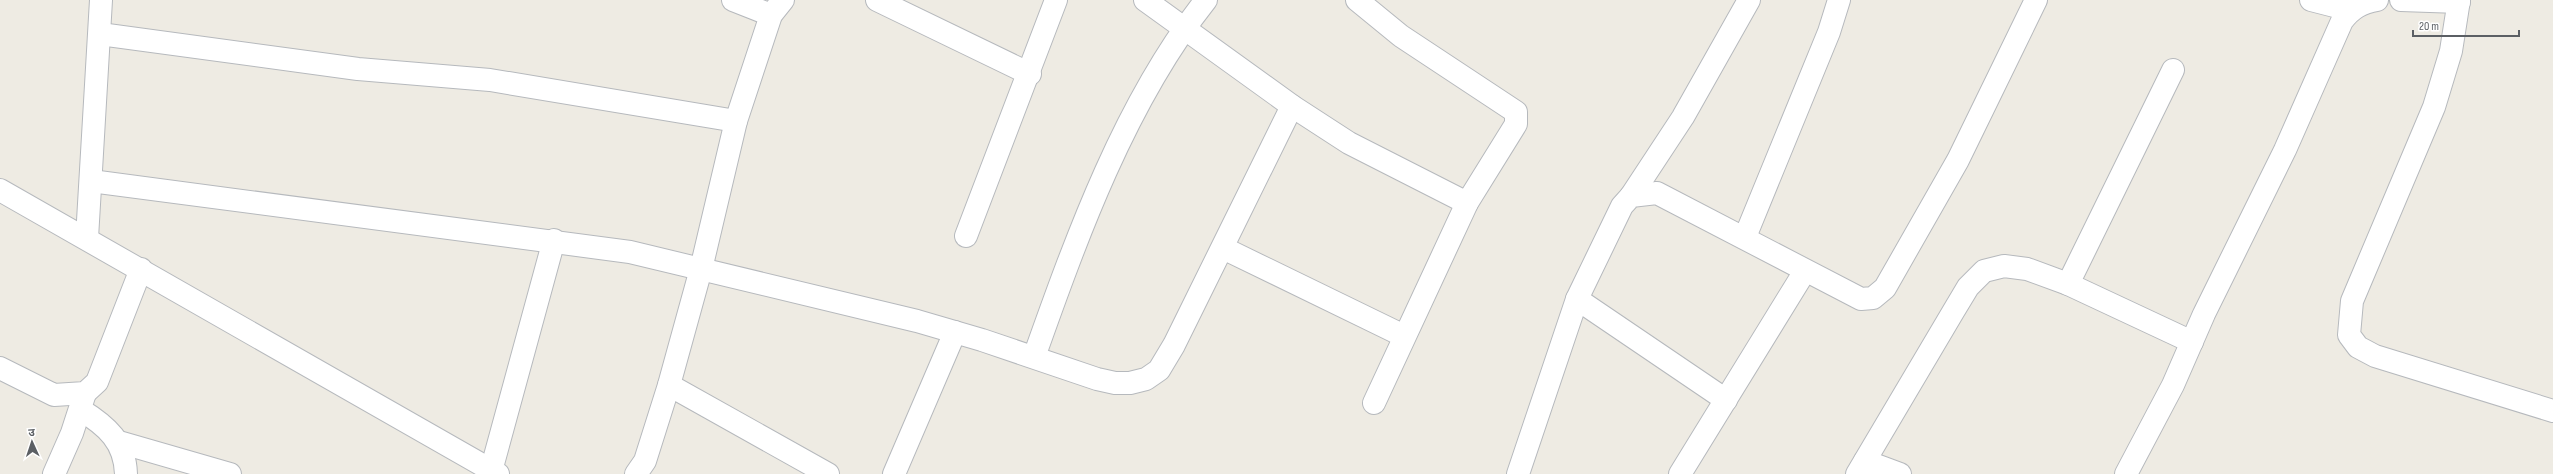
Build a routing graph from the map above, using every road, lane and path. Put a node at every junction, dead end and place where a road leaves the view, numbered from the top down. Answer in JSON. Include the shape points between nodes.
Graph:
{"nodes":[{"id":1,"x":101,"y":0,"type":"edge"},
{"id":2,"x":733,"y":0,"type":"edge"},
{"id":3,"x":877,"y":0,"type":"edge"},
{"id":4,"x":1056,"y":0,"type":"edge"},
{"id":5,"x":1144,"y":0,"type":"edge"},
{"id":6,"x":1206,"y":0,"type":"edge"},
{"id":7,"x":1357,"y":0,"type":"edge"},
{"id":8,"x":1749,"y":0,"type":"edge"},
{"id":9,"x":1839,"y":0,"type":"edge"},
{"id":10,"x":2036,"y":0,"type":"edge"},
{"id":11,"x":2311,"y":0,"type":"edge"},
{"id":12,"x":2377,"y":0,"type":"edge"},
{"id":13,"x":2401,"y":0,"type":"edge"},
{"id":14,"x":2459,"y":1,"type":"edge"},
{"id":15,"x":777,"y":8,"type":"edge"},
{"id":16,"x":2350,"y":10,"type":"junction"},
{"id":17,"x":1184,"y":28,"type":"junction"},
{"id":18,"x":100,"y":34,"type":"junction"},
{"id":19,"x":2173,"y":70,"type":"dead end"},
{"id":20,"x":1030,"y":74,"type":"junction"},
{"id":21,"x":1292,"y":106,"type":"junction"},
{"id":22,"x":736,"y":121,"type":"junction"},
{"id":23,"x":91,"y":181,"type":"junction"},
{"id":24,"x":0,"y":190,"type":"edge"},
{"id":25,"x":1631,"y":196,"type":"junction"},
{"id":26,"x":1467,"y":202,"type":"junction"},
{"id":27,"x":966,"y":236,"type":"dead end"},
{"id":28,"x":1744,"y":237,"type":"junction"},
{"id":29,"x":87,"y":238,"type":"junction"},
{"id":30,"x":554,"y":240,"type":"junction"},
{"id":31,"x":1223,"y":248,"type":"junction"},
{"id":32,"x":700,"y":268,"type":"junction"},
{"id":33,"x":142,"y":269,"type":"junction"},
{"id":34,"x":1805,"y":271,"type":"junction"},
{"id":35,"x":2068,"y":284,"type":"junction"},
{"id":36,"x":1577,"y":299,"type":"junction"},
{"id":37,"x":955,"y":332,"type":"junction"},
{"id":38,"x":1404,"y":336,"type":"junction"},
{"id":39,"x":2192,"y":342,"type":"junction"},
{"id":40,"x":1034,"y":357,"type":"junction"},
{"id":41,"x":0,"y":368,"type":"edge"},
{"id":42,"x":669,"y":385,"type":"junction"},
{"id":43,"x":1726,"y":400,"type":"junction"},
{"id":44,"x":83,"y":401,"type":"junction"},
{"id":45,"x":1374,"y":402,"type":"dead end"},
{"id":46,"x":2553,"y":410,"type":"edge"},
{"id":47,"x":119,"y":442,"type":"junction"},
{"id":48,"x":1861,"y":467,"type":"edge"},
{"id":49,"x":494,"y":472,"type":"edge"},
{"id":50,"x":54,"y":474,"type":"edge"},
{"id":51,"x":126,"y":474,"type":"edge"},
{"id":52,"x":230,"y":474,"type":"edge"},
{"id":53,"x":636,"y":474,"type":"edge"},
{"id":54,"x":828,"y":474,"type":"edge"},
{"id":55,"x":894,"y":474,"type":"edge"},
{"id":56,"x":1518,"y":474,"type":"edge"},
{"id":57,"x":1680,"y":474,"type":"edge"},
{"id":58,"x":1900,"y":474,"type":"edge"},
{"id":59,"x":2126,"y":474,"type":"edge"}],
"edges":[{"from":1,"to":18,"type":"street"},
{"from":2,"to":15,"type":"street"},
{"from":3,"to":20,"type":"street"},
{"from":4,"to":20,"type":"street"},
{"from":5,"to":17,"type":"street"},
{"from":6,"to":17,"type":"street"},
{"from":7,"to":26,"type":"street","via":[[1400,36],[1516,112],[1516,124]]},
{"from":8,"to":25,"type":"street","via":[[1684,116]]},
{"from":9,"to":28,"type":"street","via":[[1829,32]]},
{"from":10,"to":34,"type":"street","via":[[1958,160],[1885,288],[1873,298],[1861,299]]},
{"from":11,"to":16,"type":"street"},
{"from":12,"to":16,"type":"street","via":[[2363,2]]},
{"from":13,"to":14,"type":"street"},
{"from":14,"to":46,"type":"street","via":[[2451,51],[2434,107],[2352,301],[2348,335],[2358,347],[2375,356]]},
{"from":15,"to":22,"type":"street"},
{"from":16,"to":39,"type":"street","via":[[2342,21],[2285,150]]},
{"from":17,"to":21,"type":"street"},
{"from":17,"to":40,"type":"street","via":[[1139,106],[1100,183]]},
{"from":18,"to":22,"type":"street","via":[[358,69],[490,80]]},
{"from":18,"to":23,"type":"street"},
{"from":19,"to":35,"type":"street"},
{"from":20,"to":27,"type":"street"},
{"from":21,"to":26,"type":"street","via":[[1349,143]]},
{"from":21,"to":31,"type":"street"},
{"from":22,"to":32,"type":"street"},
{"from":23,"to":29,"type":"street"},
{"from":23,"to":30,"type":"street"},
{"from":24,"to":29,"type":"street"},
{"from":25,"to":28,"type":"street","via":[[1657,192]]},
{"from":25,"to":36,"type":"street","via":[[1622,206]]},
{"from":26,"to":38,"type":"street"},
{"from":28,"to":34,"type":"street"},
{"from":29,"to":33,"type":"street"},
{"from":30,"to":32,"type":"street","via":[[630,252]]},
{"from":30,"to":49,"type":"street"},
{"from":31,"to":38,"type":"street"},
{"from":31,"to":40,"type":"street","via":[[1174,345],[1159,370],[1146,379],[1115,383]]},
{"from":32,"to":37,"type":"street"},
{"from":32,"to":42,"type":"street"},
{"from":33,"to":44,"type":"street","via":[[98,382]]},
{"from":33,"to":49,"type":"street"},
{"from":34,"to":43,"type":"street"},
{"from":35,"to":39,"type":"street"},
{"from":35,"to":48,"type":"street","via":[[2027,269],[2004,266],[1984,271],[1968,287],[1956,306]]},
{"from":36,"to":43,"type":"street"},
{"from":36,"to":56,"type":"street"},
{"from":37,"to":40,"type":"street"},
{"from":37,"to":55,"type":"street"},
{"from":38,"to":45,"type":"street"},
{"from":39,"to":59,"type":"street","via":[[2173,385]]},
{"from":41,"to":44,"type":"street","via":[[54,395]]},
{"from":42,"to":53,"type":"street","via":[[645,461]]},
{"from":42,"to":54,"type":"street"},
{"from":43,"to":57,"type":"street"},
{"from":44,"to":47,"type":"street"},
{"from":44,"to":50,"type":"street"},
{"from":47,"to":51,"type":"street","via":[[124,454]]},
{"from":47,"to":52,"type":"street"},
{"from":48,"to":58,"type":"street"}]}
